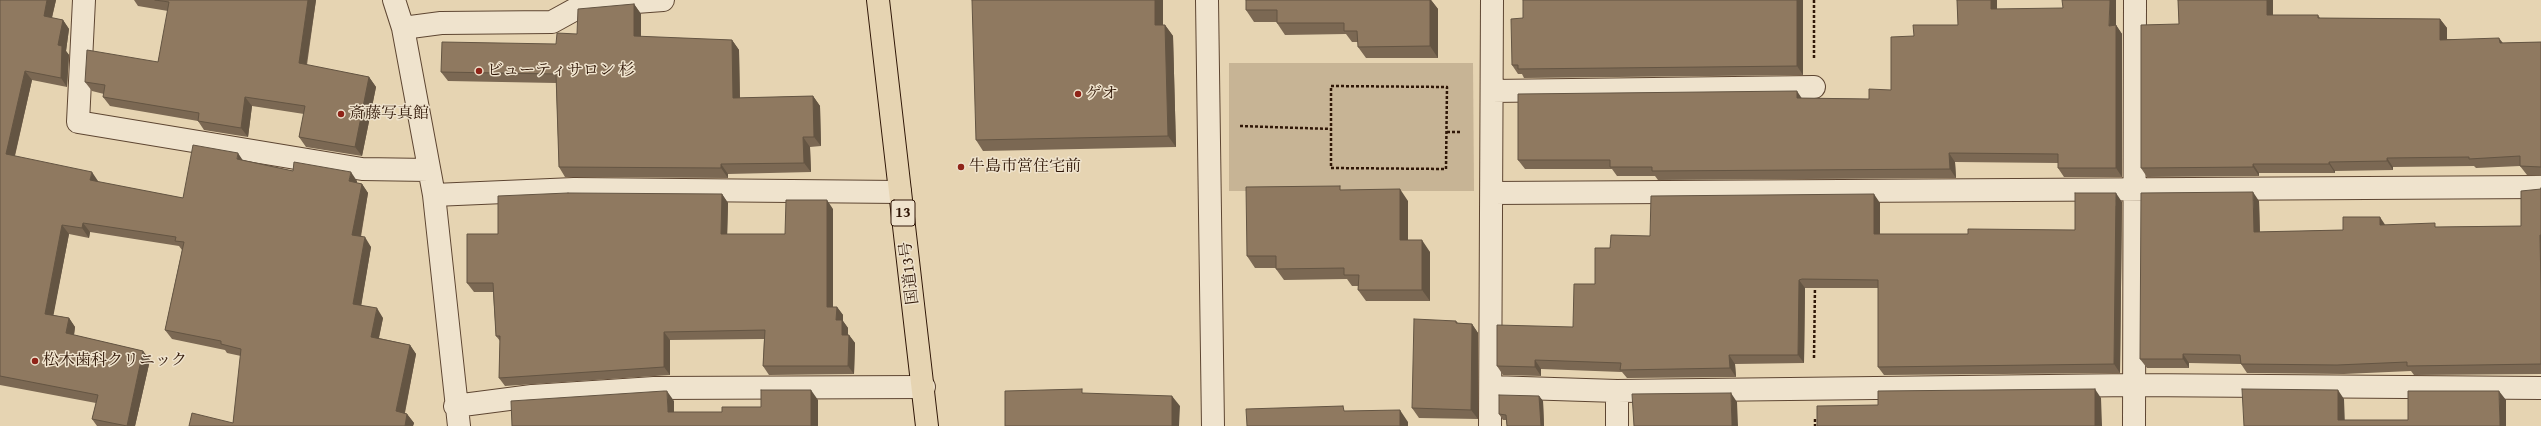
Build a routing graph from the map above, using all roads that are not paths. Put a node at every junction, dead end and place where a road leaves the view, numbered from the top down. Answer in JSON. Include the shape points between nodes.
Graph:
{"nodes":[{"id":1,"x":84,"y":0,"type":"edge"},
{"id":2,"x":394,"y":0,"type":"edge"},
{"id":3,"x":662,"y":0,"type":"edge"},
{"id":4,"x":878,"y":0,"type":"edge"},
{"id":5,"x":1207,"y":0,"type":"edge"},
{"id":6,"x":1492,"y":0,"type":"edge"},
{"id":7,"x":2135,"y":0,"type":"edge"},
{"id":8,"x":403,"y":28,"type":"junction"},
{"id":9,"x":1814,"y":87,"type":"dead end"},
{"id":10,"x":1492,"y":91,"type":"junction"},
{"id":11,"x":429,"y":170,"type":"junction"},
{"id":12,"x":2541,"y":187,"type":"edge"},
{"id":13,"x":2134,"y":188,"type":"junction"},
{"id":14,"x":900,"y":192,"type":"junction"},
{"id":15,"x":1492,"y":193,"type":"junction"},
{"id":16,"x":434,"y":195,"type":"junction"},
{"id":17,"x":2134,"y":385,"type":"junction"},
{"id":18,"x":924,"y":387,"type":"junction"},
{"id":19,"x":1490,"y":387,"type":"junction"},
{"id":20,"x":2541,"y":388,"type":"edge"},
{"id":21,"x":1617,"y":391,"type":"junction"},
{"id":22,"x":457,"y":416,"type":"edge"},
{"id":23,"x":927,"y":426,"type":"edge"},
{"id":24,"x":1213,"y":426,"type":"edge"},
{"id":25,"x":1490,"y":426,"type":"edge"},
{"id":26,"x":1617,"y":426,"type":"edge"},
{"id":27,"x":2134,"y":426,"type":"edge"}],
"edges":[{"from":1,"to":11,"type":"street","via":[[78,122],[362,169]]},
{"from":2,"to":8,"type":"street"},
{"from":3,"to":8,"type":"street","via":[[581,6],[552,22],[441,23]]},
{"from":4,"to":14,"type":"highway","name":"国道13号","number":"13"},
{"from":5,"to":24,"type":"street"},
{"from":6,"to":10,"type":"street"},
{"from":7,"to":13,"type":"street"},
{"from":8,"to":11,"type":"street"},
{"from":9,"to":10,"type":"street"},
{"from":10,"to":15,"type":"street"},
{"from":11,"to":16,"type":"street"},
{"from":12,"to":13,"type":"street"},
{"from":13,"to":15,"type":"street"},
{"from":13,"to":17,"type":"street"},
{"from":14,"to":16,"type":"street","via":[[574,189]]},
{"from":14,"to":18,"type":"highway","name":"国道13号","number":"13"},
{"from":15,"to":19,"type":"street"},
{"from":16,"to":22,"type":"street"},
{"from":17,"to":20,"type":"street"},
{"from":17,"to":21,"type":"street"},
{"from":17,"to":27,"type":"street"},
{"from":18,"to":22,"type":"street","via":[[654,388],[532,396]]},
{"from":18,"to":23,"type":"highway","name":"国道13号","number":"13"},
{"from":19,"to":21,"type":"street"},
{"from":19,"to":25,"type":"street"},
{"from":21,"to":26,"type":"street"}]}
